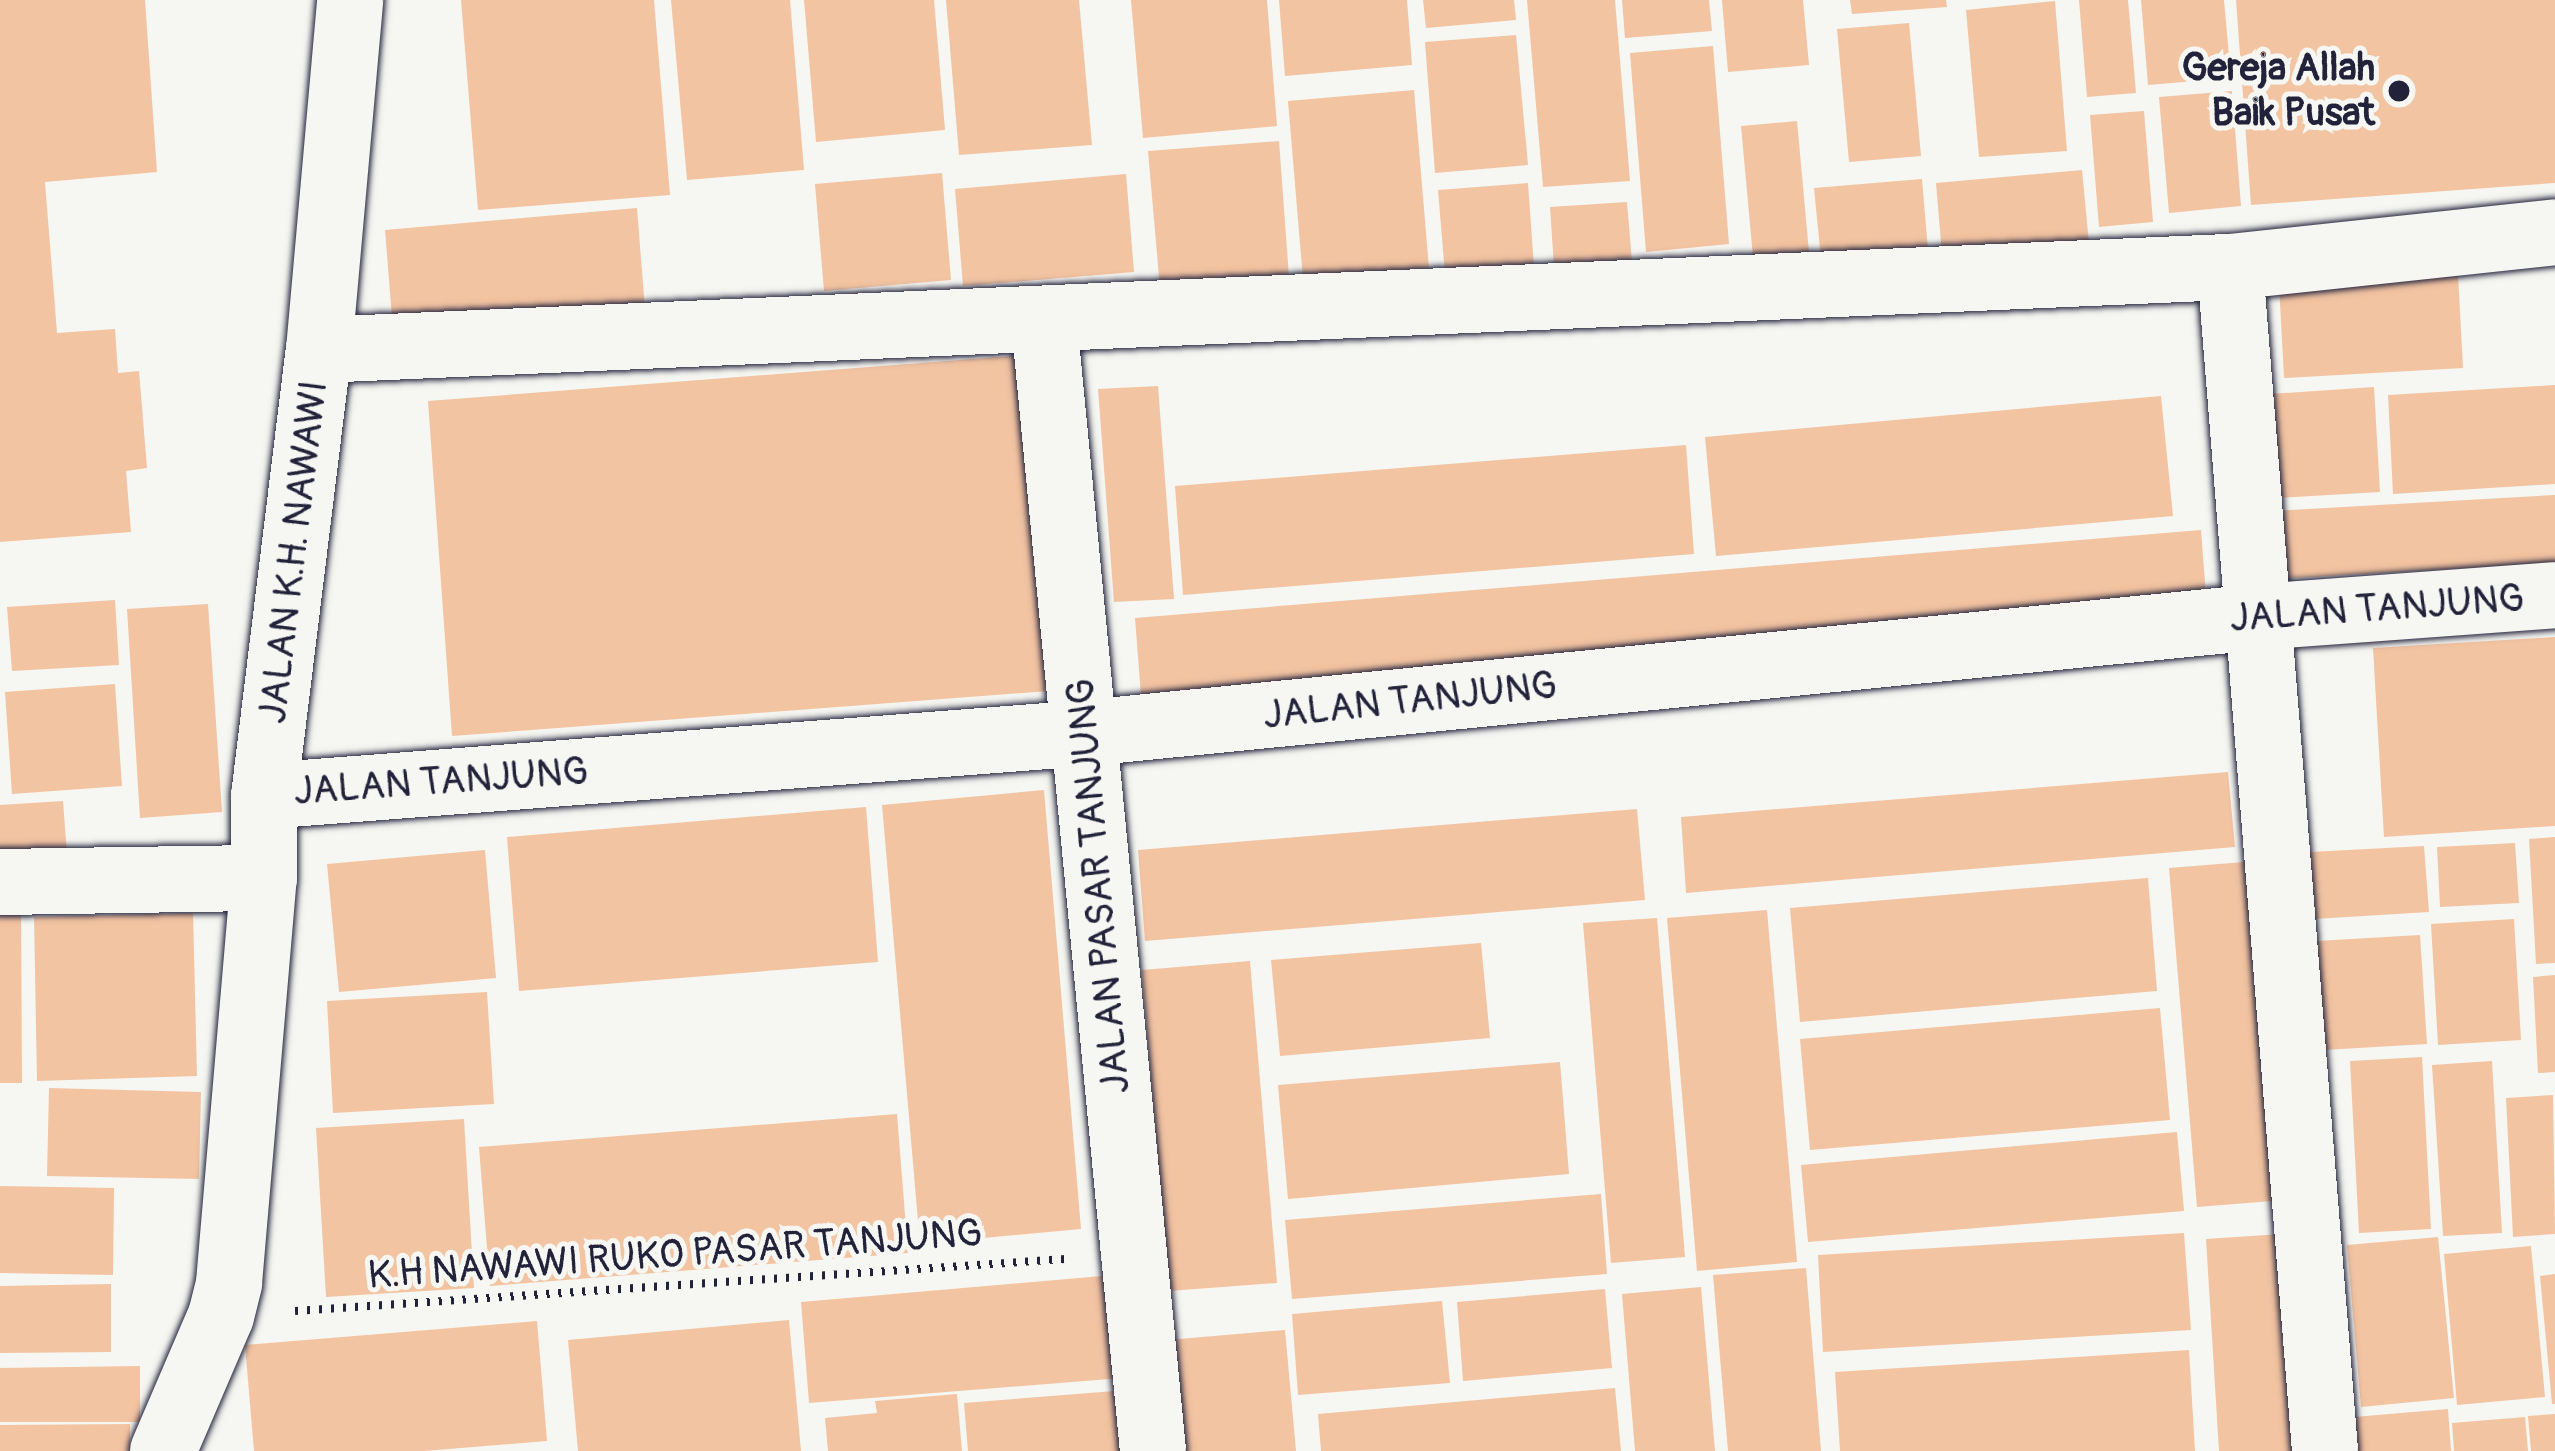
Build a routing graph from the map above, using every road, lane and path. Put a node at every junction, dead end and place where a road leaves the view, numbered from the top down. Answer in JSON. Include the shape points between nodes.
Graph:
{"nodes":[{"id":1,"x":350,"y":0,"type":"edge"},
{"id":2,"x":2555,"y":232,"type":"edge"},
{"id":3,"x":2230,"y":267,"type":"junction"},
{"id":4,"x":1044,"y":321,"type":"junction"},
{"id":5,"x":319,"y":350,"type":"junction"},
{"id":6,"x":2555,"y":595,"type":"edge"},
{"id":7,"x":2258,"y":617,"type":"junction"},
{"id":8,"x":1086,"y":733,"type":"junction"},
{"id":9,"x":264,"y":796,"type":"junction"},
{"id":10,"x":264,"y":878,"type":"junction"},
{"id":11,"x":0,"y":882,"type":"edge"},
{"id":12,"x":1132,"y":1255,"type":"junction"},
{"id":13,"x":221,"y":1316,"type":"junction"},
{"id":14,"x":164,"y":1451,"type":"edge"},
{"id":15,"x":1153,"y":1451,"type":"edge"},
{"id":16,"x":2325,"y":1451,"type":"edge"}],
"edges":[{"from":1,"to":5,"type":"street","name":"JALAN K.H. NAWAWI"},
{"from":2,"to":3,"type":"street"},
{"from":3,"to":4,"type":"street"},
{"from":3,"to":7,"type":"street"},
{"from":4,"to":5,"type":"street"},
{"from":4,"to":8,"type":"street","name":"JALAN PASAR TANJUNG"},
{"from":5,"to":9,"type":"street","name":"JALAN K.H. NAWAWI"},
{"from":6,"to":7,"type":"street","name":"JALAN TANJUNG"},
{"from":7,"to":8,"type":"street","name":"JALAN TANJUNG"},
{"from":7,"to":16,"type":"street"},
{"from":8,"to":9,"type":"street","name":"JALAN TANJUNG"},
{"from":8,"to":12,"type":"street","name":"JALAN PASAR TANJUNG"},
{"from":9,"to":10,"type":"street","name":"JALAN K.H. NAWAWI"},
{"from":10,"to":11,"type":"street"},
{"from":10,"to":13,"type":"street","name":"JALAN K.H. NAWAWI"},
{"from":12,"to":13,"type":"path","name":"K.H NAWAWI RUKO PASAR TANJUNG"},
{"from":12,"to":15,"type":"street","name":"JALAN PASAR TANJUNG"},
{"from":13,"to":14,"type":"street","name":"JALAN K.H. NAWAWI"}]}
